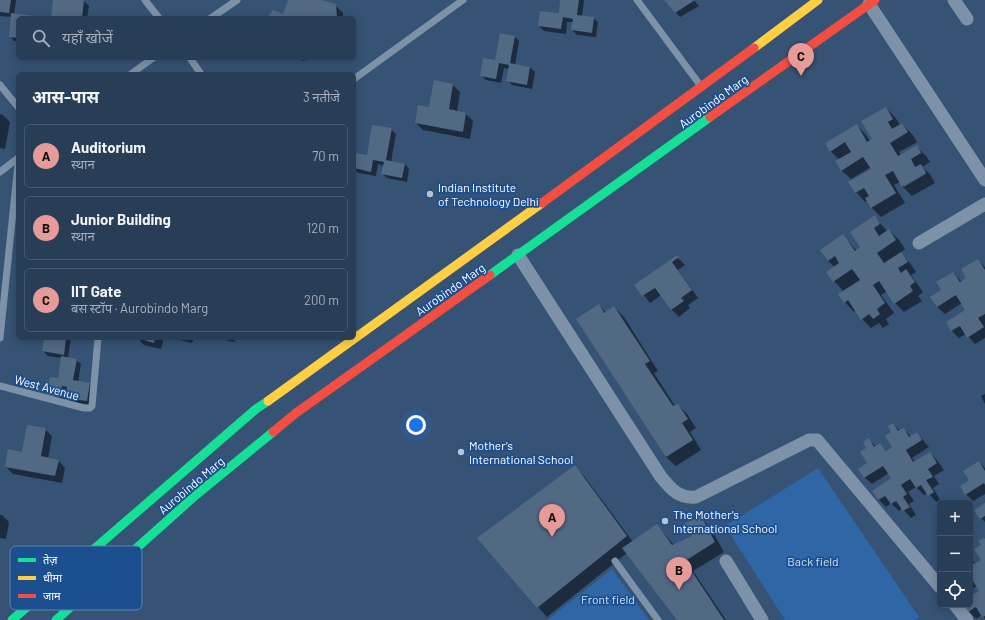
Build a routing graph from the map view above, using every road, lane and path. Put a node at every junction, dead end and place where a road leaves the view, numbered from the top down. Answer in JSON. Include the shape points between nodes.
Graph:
{"nodes":[{"id":1,"x":145,"y":0,"type":"edge"},
{"id":2,"x":237,"y":0,"type":"edge"},
{"id":3,"x":463,"y":0,"type":"edge"},
{"id":4,"x":637,"y":0,"type":"edge"},
{"id":5,"x":818,"y":0,"type":"edge"},
{"id":6,"x":954,"y":0,"type":"edge"},
{"id":7,"x":872,"y":2,"type":"edge"},
{"id":8,"x":157,"y":16,"type":"edge"},
{"id":9,"x":214,"y":16,"type":"edge"},
{"id":10,"x":966,"y":19,"type":"dead end"},
{"id":11,"x":150,"y":60,"type":"edge"},
{"id":12,"x":191,"y":60,"type":"edge"},
{"id":13,"x":134,"y":72,"type":"edge"},
{"id":14,"x":200,"y":72,"type":"edge"},
{"id":15,"x":356,"y":78,"type":"edge"},
{"id":16,"x":0,"y":85,"type":"edge"},
{"id":17,"x":702,"y":87,"type":"junction"},
{"id":18,"x":16,"y":105,"type":"edge"},
{"id":19,"x":16,"y":160,"type":"edge"},
{"id":20,"x":0,"y":172,"type":"edge"},
{"id":21,"x":985,"y":180,"type":"edge"},
{"id":22,"x":16,"y":183,"type":"edge"},
{"id":23,"x":985,"y":204,"type":"edge"},
{"id":24,"x":920,"y":243,"type":"dead end"},
{"id":25,"x":518,"y":255,"type":"junction"},
{"id":26,"x":356,"y":337,"type":"edge"},
{"id":27,"x":0,"y":338,"type":"edge"},
{"id":28,"x":98,"y":340,"type":"edge"},
{"id":29,"x":352,"y":340,"type":"edge"},
{"id":30,"x":0,"y":386,"type":"edge"},
{"id":31,"x":98,"y":546,"type":"edge"},
{"id":32,"x":139,"y":546,"type":"edge"},
{"id":33,"x":615,"y":561,"type":"dead end"},
{"id":34,"x":726,"y":561,"type":"dead end"},
{"id":35,"x":937,"y":583,"type":"edge"},
{"id":36,"x":957,"y":608,"type":"edge"},
{"id":37,"x":24,"y":610,"type":"edge"},
{"id":38,"x":67,"y":610,"type":"edge"},
{"id":39,"x":12,"y":620,"type":"edge"},
{"id":40,"x":56,"y":620,"type":"edge"},
{"id":41,"x":658,"y":620,"type":"edge"},
{"id":42,"x":762,"y":620,"type":"edge"},
{"id":43,"x":967,"y":620,"type":"edge"}],
"edges":[{"from":1,"to":8,"type":"lane"},
{"from":2,"to":9,"type":"lane"},
{"from":3,"to":15,"type":"lane"},
{"from":4,"to":17,"type":"lane"},
{"from":5,"to":17,"type":"highway","name":"Aurobindo Marg"},
{"from":6,"to":10,"type":"street"},
{"from":7,"to":21,"type":"street"},
{"from":7,"to":25,"type":"highway","name":"Aurobindo Marg"},
{"from":11,"to":13,"type":"lane"},
{"from":12,"to":14,"type":"lane"},
{"from":16,"to":18,"type":"lane"},
{"from":17,"to":26,"type":"highway","name":"Aurobindo Marg"},
{"from":19,"to":20,"type":"lane"},
{"from":22,"to":27,"type":"lane"},
{"from":23,"to":24,"type":"street"},
{"from":25,"to":32,"type":"highway","name":"Aurobindo Marg","via":[[296,413],[196,495]]},
{"from":25,"to":35,"type":"street","via":[[661,477],[674,492],[684,497],[696,497],[809,440],[816,440]]},
{"from":28,"to":30,"type":"lane","name":"West Avenue","via":[[90,408]]},
{"from":29,"to":31,"type":"highway","name":"Aurobindo Marg","via":[[256,409]]},
{"from":33,"to":41,"type":"lane"},
{"from":34,"to":42,"type":"street"},
{"from":36,"to":43,"type":"street"},
{"from":37,"to":39,"type":"highway","name":"Aurobindo Marg"},
{"from":38,"to":40,"type":"highway","name":"Aurobindo Marg"}]}
